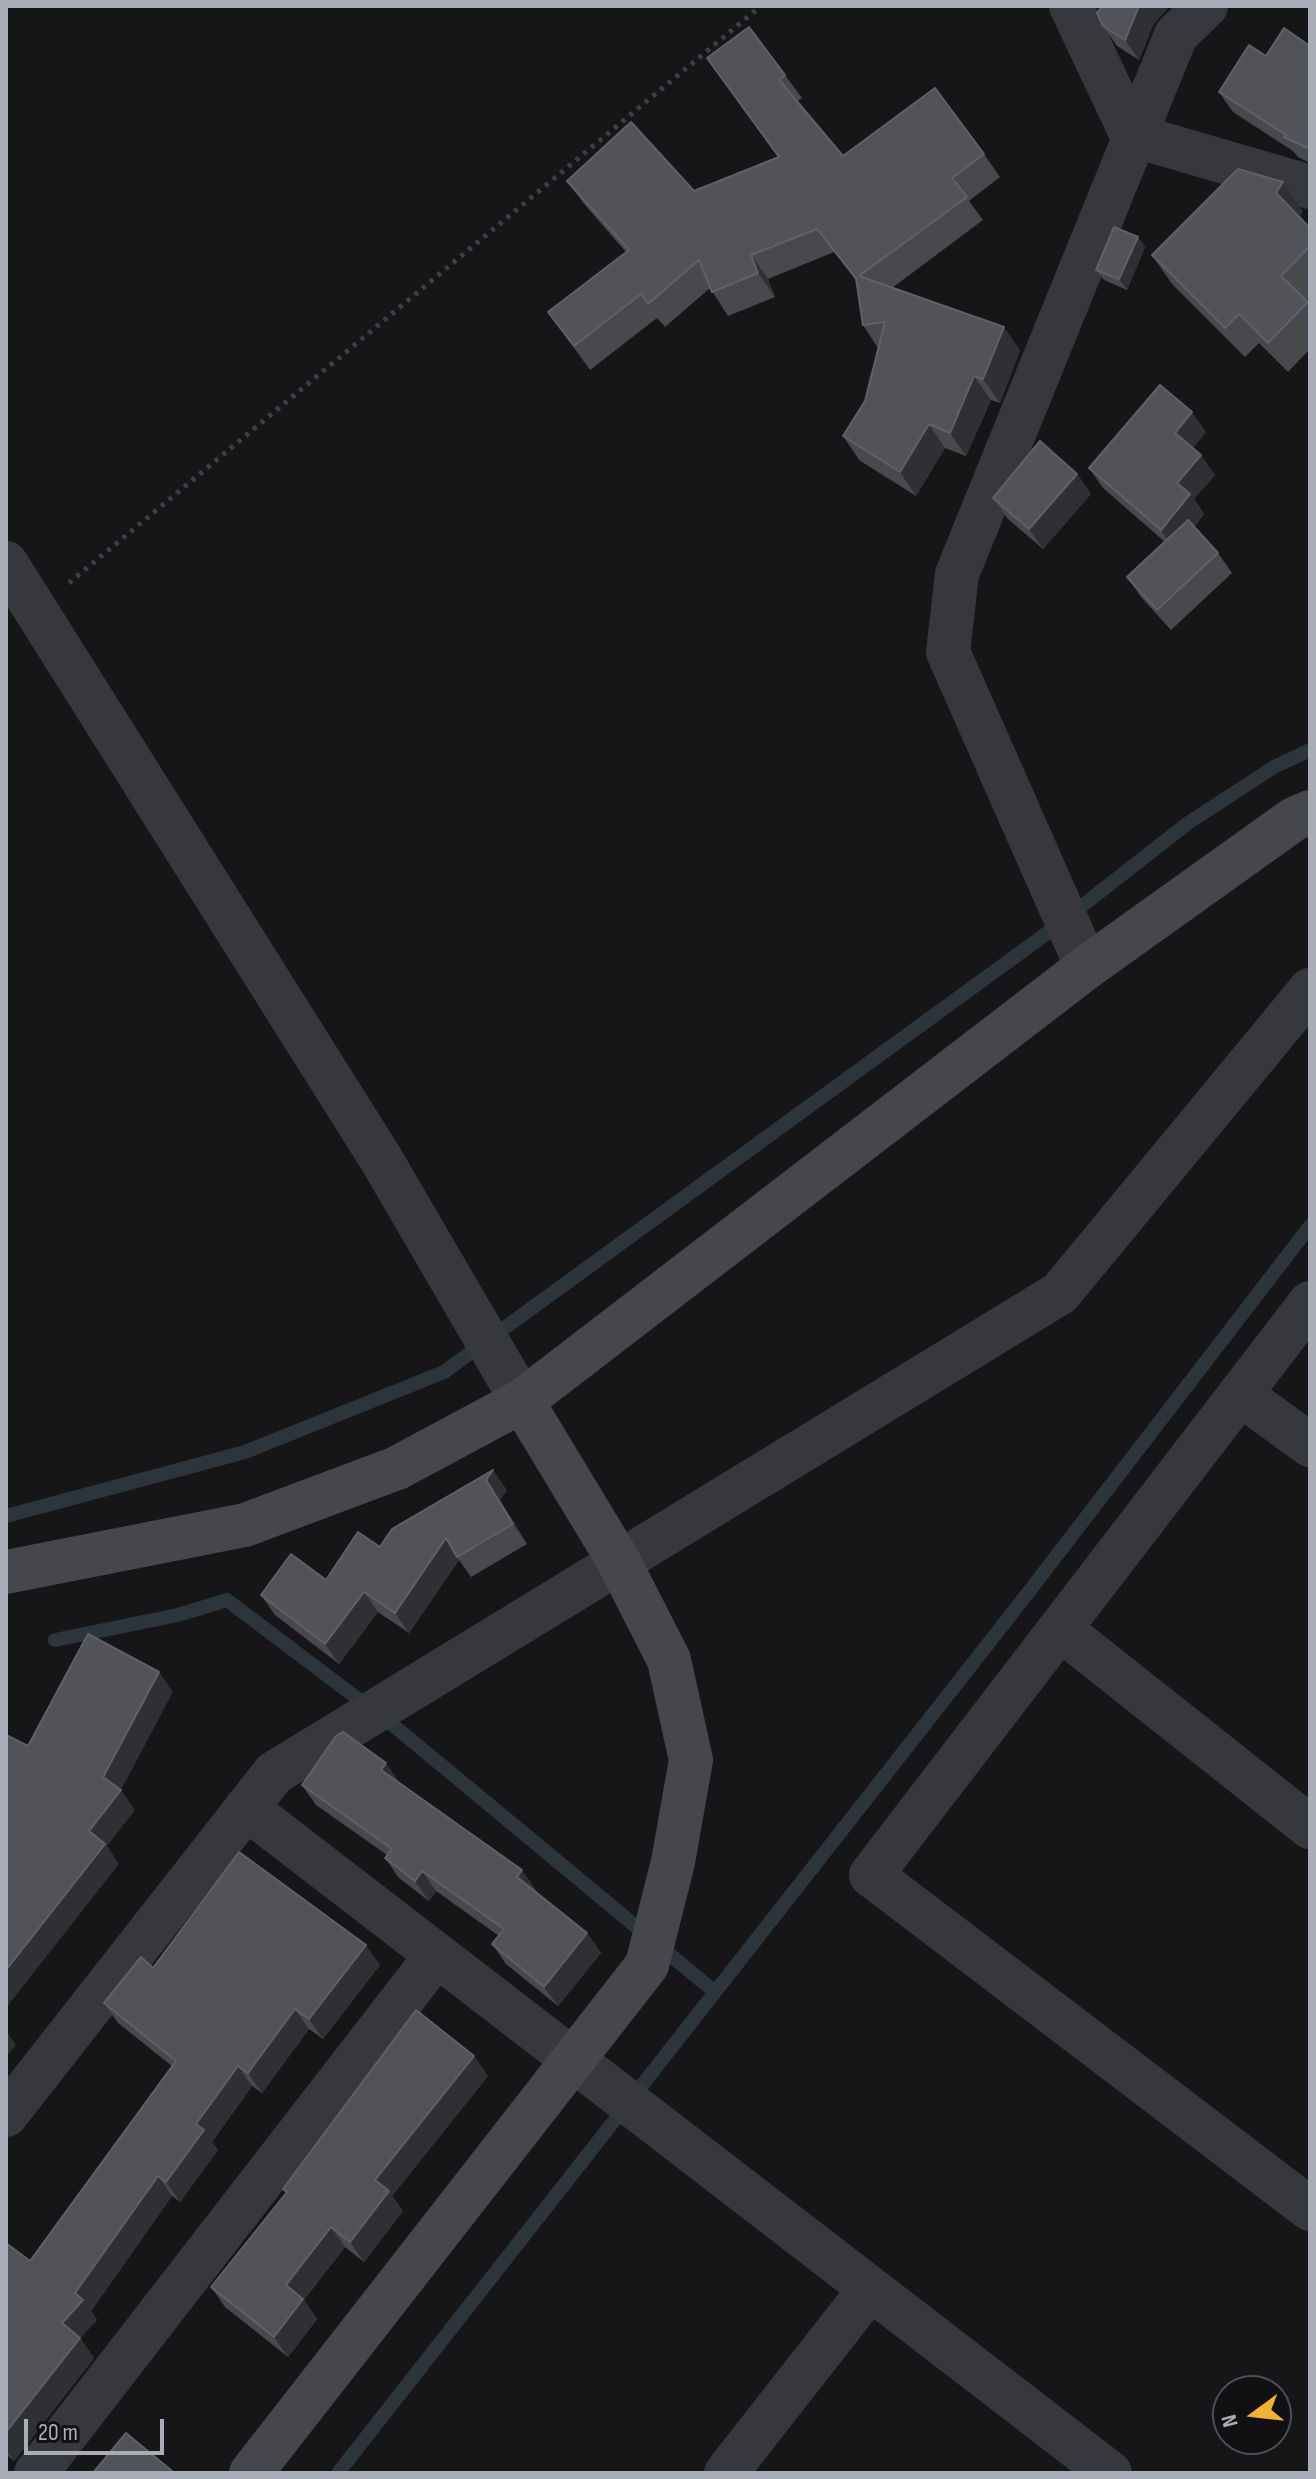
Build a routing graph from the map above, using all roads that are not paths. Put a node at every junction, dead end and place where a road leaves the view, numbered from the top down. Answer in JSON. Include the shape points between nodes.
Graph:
{"nodes":[{"id":1,"x":1071,"y":6,"type":"edge"},
{"id":2,"x":1206,"y":6,"type":"edge"},
{"id":3,"x":1132,"y":135,"type":"junction"},
{"id":4,"x":1310,"y":187,"type":"edge"},
{"id":5,"x":6,"y":563,"type":"edge"},
{"id":6,"x":21,"y":620,"type":"edge"},
{"id":7,"x":1310,"y":812,"type":"edge"},
{"id":8,"x":1087,"y":967,"type":"junction"},
{"id":9,"x":1310,"y":990,"type":"edge"},
{"id":10,"x":1310,"y":1303,"type":"edge"},
{"id":11,"x":1240,"y":1394,"type":"junction"},
{"id":12,"x":522,"y":1401,"type":"junction"},
{"id":13,"x":1310,"y":1445,"type":"edge"},
{"id":14,"x":618,"y":1560,"type":"junction"},
{"id":15,"x":6,"y":1572,"type":"edge"},
{"id":16,"x":1060,"y":1629,"type":"junction"},
{"id":17,"x":246,"y":1808,"type":"junction"},
{"id":18,"x":1310,"y":1827,"type":"edge"},
{"id":19,"x":436,"y":1956,"type":"junction"},
{"id":20,"x":574,"y":2062,"type":"junction"},
{"id":21,"x":6,"y":2115,"type":"edge"},
{"id":22,"x":1310,"y":2209,"type":"edge"},
{"id":23,"x":870,"y":2289,"type":"junction"},
{"id":24,"x":1086,"y":2466,"type":"edge"},
{"id":25,"x":36,"y":2473,"type":"edge"},
{"id":26,"x":251,"y":2473,"type":"edge"},
{"id":27,"x":726,"y":2473,"type":"edge"}],
"edges":[{"from":1,"to":3,"type":"street"},
{"from":2,"to":3,"type":"street","via":[[1176,35]]},
{"from":3,"to":4,"type":"street"},
{"from":3,"to":8,"type":"street","via":[[957,574],[948,652]]},
{"from":5,"to":6,"type":"street"},
{"from":6,"to":12,"type":"street","via":[[381,1159]]},
{"from":7,"to":8,"type":"street"},
{"from":8,"to":12,"type":"street"},
{"from":9,"to":14,"type":"street","via":[[1060,1293]]},
{"from":10,"to":11,"type":"street"},
{"from":11,"to":13,"type":"street"},
{"from":11,"to":16,"type":"street"},
{"from":12,"to":14,"type":"street"},
{"from":12,"to":15,"type":"street","via":[[397,1468],[245,1525]]},
{"from":14,"to":17,"type":"street","via":[[274,1773]]},
{"from":14,"to":20,"type":"street","via":[[669,1660],[691,1760],[647,1965]]},
{"from":16,"to":18,"type":"street"},
{"from":16,"to":22,"type":"street","via":[[871,1875]]},
{"from":17,"to":19,"type":"street"},
{"from":17,"to":21,"type":"street"},
{"from":19,"to":20,"type":"street"},
{"from":19,"to":25,"type":"street"},
{"from":20,"to":23,"type":"street"},
{"from":20,"to":26,"type":"street"},
{"from":23,"to":24,"type":"street"},
{"from":23,"to":27,"type":"street"}]}
